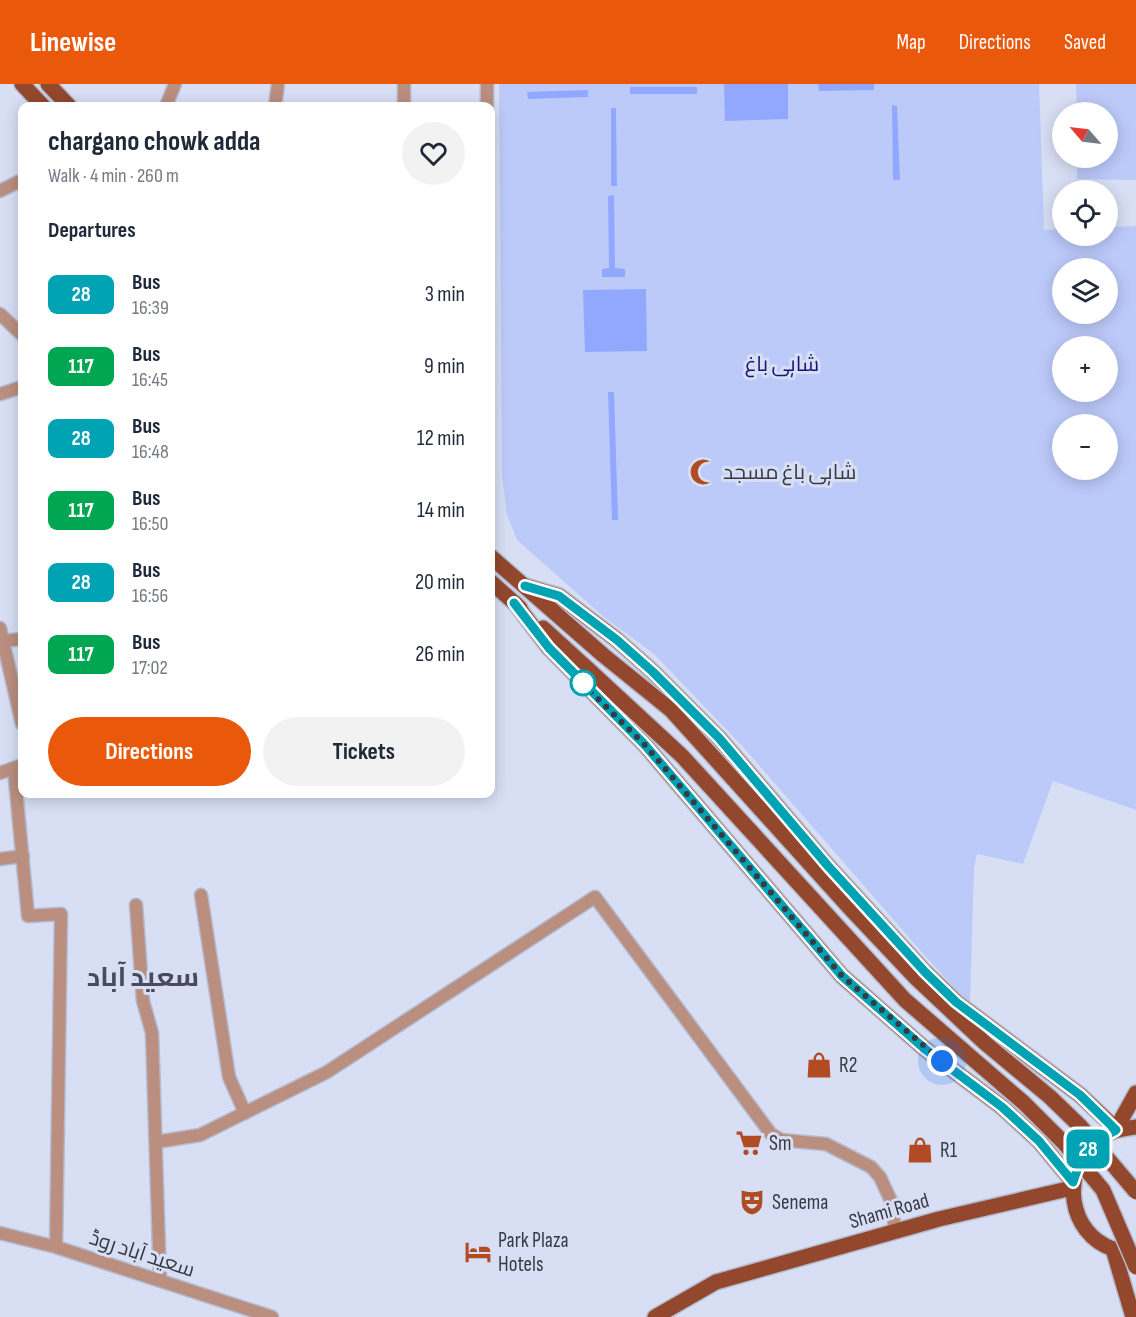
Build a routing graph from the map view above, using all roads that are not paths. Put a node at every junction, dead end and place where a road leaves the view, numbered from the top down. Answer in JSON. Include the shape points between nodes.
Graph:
{"nodes":[{"id":1,"x":22,"y":84,"type":"edge"},
{"id":2,"x":48,"y":84,"type":"edge"},
{"id":3,"x":175,"y":84,"type":"edge"},
{"id":4,"x":278,"y":84,"type":"edge"},
{"id":5,"x":404,"y":84,"type":"edge"},
{"id":6,"x":487,"y":84,"type":"edge"},
{"id":7,"x":39,"y":102,"type":"edge"},
{"id":8,"x":65,"y":102,"type":"edge"},
{"id":9,"x":168,"y":102,"type":"edge"},
{"id":10,"x":275,"y":102,"type":"edge"},
{"id":11,"x":404,"y":102,"type":"edge"},
{"id":12,"x":487,"y":102,"type":"edge"},
{"id":13,"x":18,"y":182,"type":"edge"},
{"id":14,"x":0,"y":191,"type":"edge"},
{"id":15,"x":0,"y":314,"type":"edge"},
{"id":16,"x":18,"y":331,"type":"edge"},
{"id":17,"x":18,"y":388,"type":"edge"},
{"id":18,"x":0,"y":394,"type":"edge"},
{"id":19,"x":495,"y":560,"type":"edge"},
{"id":20,"x":495,"y":586,"type":"edge"},
{"id":21,"x":525,"y":586,"type":"junction"},
{"id":22,"x":514,"y":603,"type":"junction"},
{"id":23,"x":1,"y":634,"type":"edge"},
{"id":24,"x":18,"y":638,"type":"edge"},
{"id":25,"x":18,"y":707,"type":"edge"},
{"id":26,"x":18,"y":767,"type":"edge"},
{"id":27,"x":0,"y":773,"type":"edge"},
{"id":28,"x":20,"y":798,"type":"edge"},
{"id":29,"x":23,"y":856,"type":"junction"},
{"id":30,"x":0,"y":859,"type":"edge"},
{"id":31,"x":201,"y":896,"type":"dead end"},
{"id":32,"x":136,"y":905,"type":"dead end"},
{"id":33,"x":1136,"y":1093,"type":"edge"},
{"id":34,"x":245,"y":1113,"type":"junction"},
{"id":35,"x":1136,"y":1127,"type":"edge"},
{"id":36,"x":1116,"y":1130,"type":"junction"},
{"id":37,"x":156,"y":1142,"type":"junction"},
{"id":38,"x":1072,"y":1185,"type":"junction"},
{"id":39,"x":1136,"y":1192,"type":"edge"},
{"id":40,"x":895,"y":1232,"type":"junction"},
{"id":41,"x":0,"y":1233,"type":"edge"},
{"id":42,"x":56,"y":1247,"type":"junction"},
{"id":43,"x":1113,"y":1249,"type":"junction"},
{"id":44,"x":1136,"y":1252,"type":"edge"},
{"id":45,"x":1136,"y":1267,"type":"edge"},
{"id":46,"x":160,"y":1280,"type":"junction"},
{"id":47,"x":272,"y":1317,"type":"edge"},
{"id":48,"x":655,"y":1317,"type":"edge"},
{"id":49,"x":1133,"y":1317,"type":"edge"}],
"edges":[{"from":1,"to":7,"type":"main road"},
{"from":2,"to":8,"type":"main road"},
{"from":3,"to":9,"type":"street"},
{"from":4,"to":10,"type":"street"},
{"from":5,"to":11,"type":"street"},
{"from":6,"to":12,"type":"street"},
{"from":13,"to":14,"type":"street"},
{"from":15,"to":16,"type":"street"},
{"from":17,"to":18,"type":"street"},
{"from":19,"to":21,"type":"main road"},
{"from":20,"to":22,"type":"main road"},
{"from":21,"to":36,"type":"main road","via":[[559,596],[653,672],[719,738],[925,972],[956,1002],[1080,1095]]},
{"from":21,"to":39,"type":"main road","bridge":true,"via":[[671,710],[916,978],[1073,1119]]},
{"from":22,"to":38,"type":"main road","via":[[549,648],[645,745],[842,976],[925,1049],[1002,1107],[1039,1141]]},
{"from":22,"to":45,"type":"main road","bridge":true,"via":[[682,756],[905,1000],[1064,1143],[1103,1190]]},
{"from":23,"to":24,"type":"street"},
{"from":23,"to":25,"type":"street"},
{"from":26,"to":27,"type":"street"},
{"from":28,"to":29,"type":"street"},
{"from":29,"to":30,"type":"street"},
{"from":29,"to":42,"type":"street","via":[[28,916],[61,914]]},
{"from":31,"to":34,"type":"street","via":[[229,1077]]},
{"from":32,"to":37,"type":"street","via":[[143,1001],[152,1033]]},
{"from":33,"to":36,"type":"main road"},
{"from":34,"to":37,"type":"street","via":[[200,1135]]},
{"from":34,"to":40,"type":"street","via":[[327,1072],[595,897],[771,1134],[781,1140],[826,1144],[871,1167],[892,1203]]},
{"from":35,"to":36,"type":"main road"},
{"from":36,"to":38,"type":"main road","via":[[1095,1141],[1080,1160]]},
{"from":37,"to":46,"type":"street"},
{"from":38,"to":40,"type":"main road","name":"Shami Road"},
{"from":38,"to":43,"type":"main road","via":[[1077,1214],[1091,1235]]},
{"from":40,"to":48,"type":"main road","name":"Shami Road","via":[[716,1282]]},
{"from":41,"to":42,"type":"street","name":"سعید آباد روڈ"},
{"from":42,"to":46,"type":"street","name":"سعید آباد روڈ"},
{"from":43,"to":44,"type":"main road"},
{"from":43,"to":49,"type":"main road"},
{"from":46,"to":47,"type":"street","name":"سعید آباد روڈ"}]}
